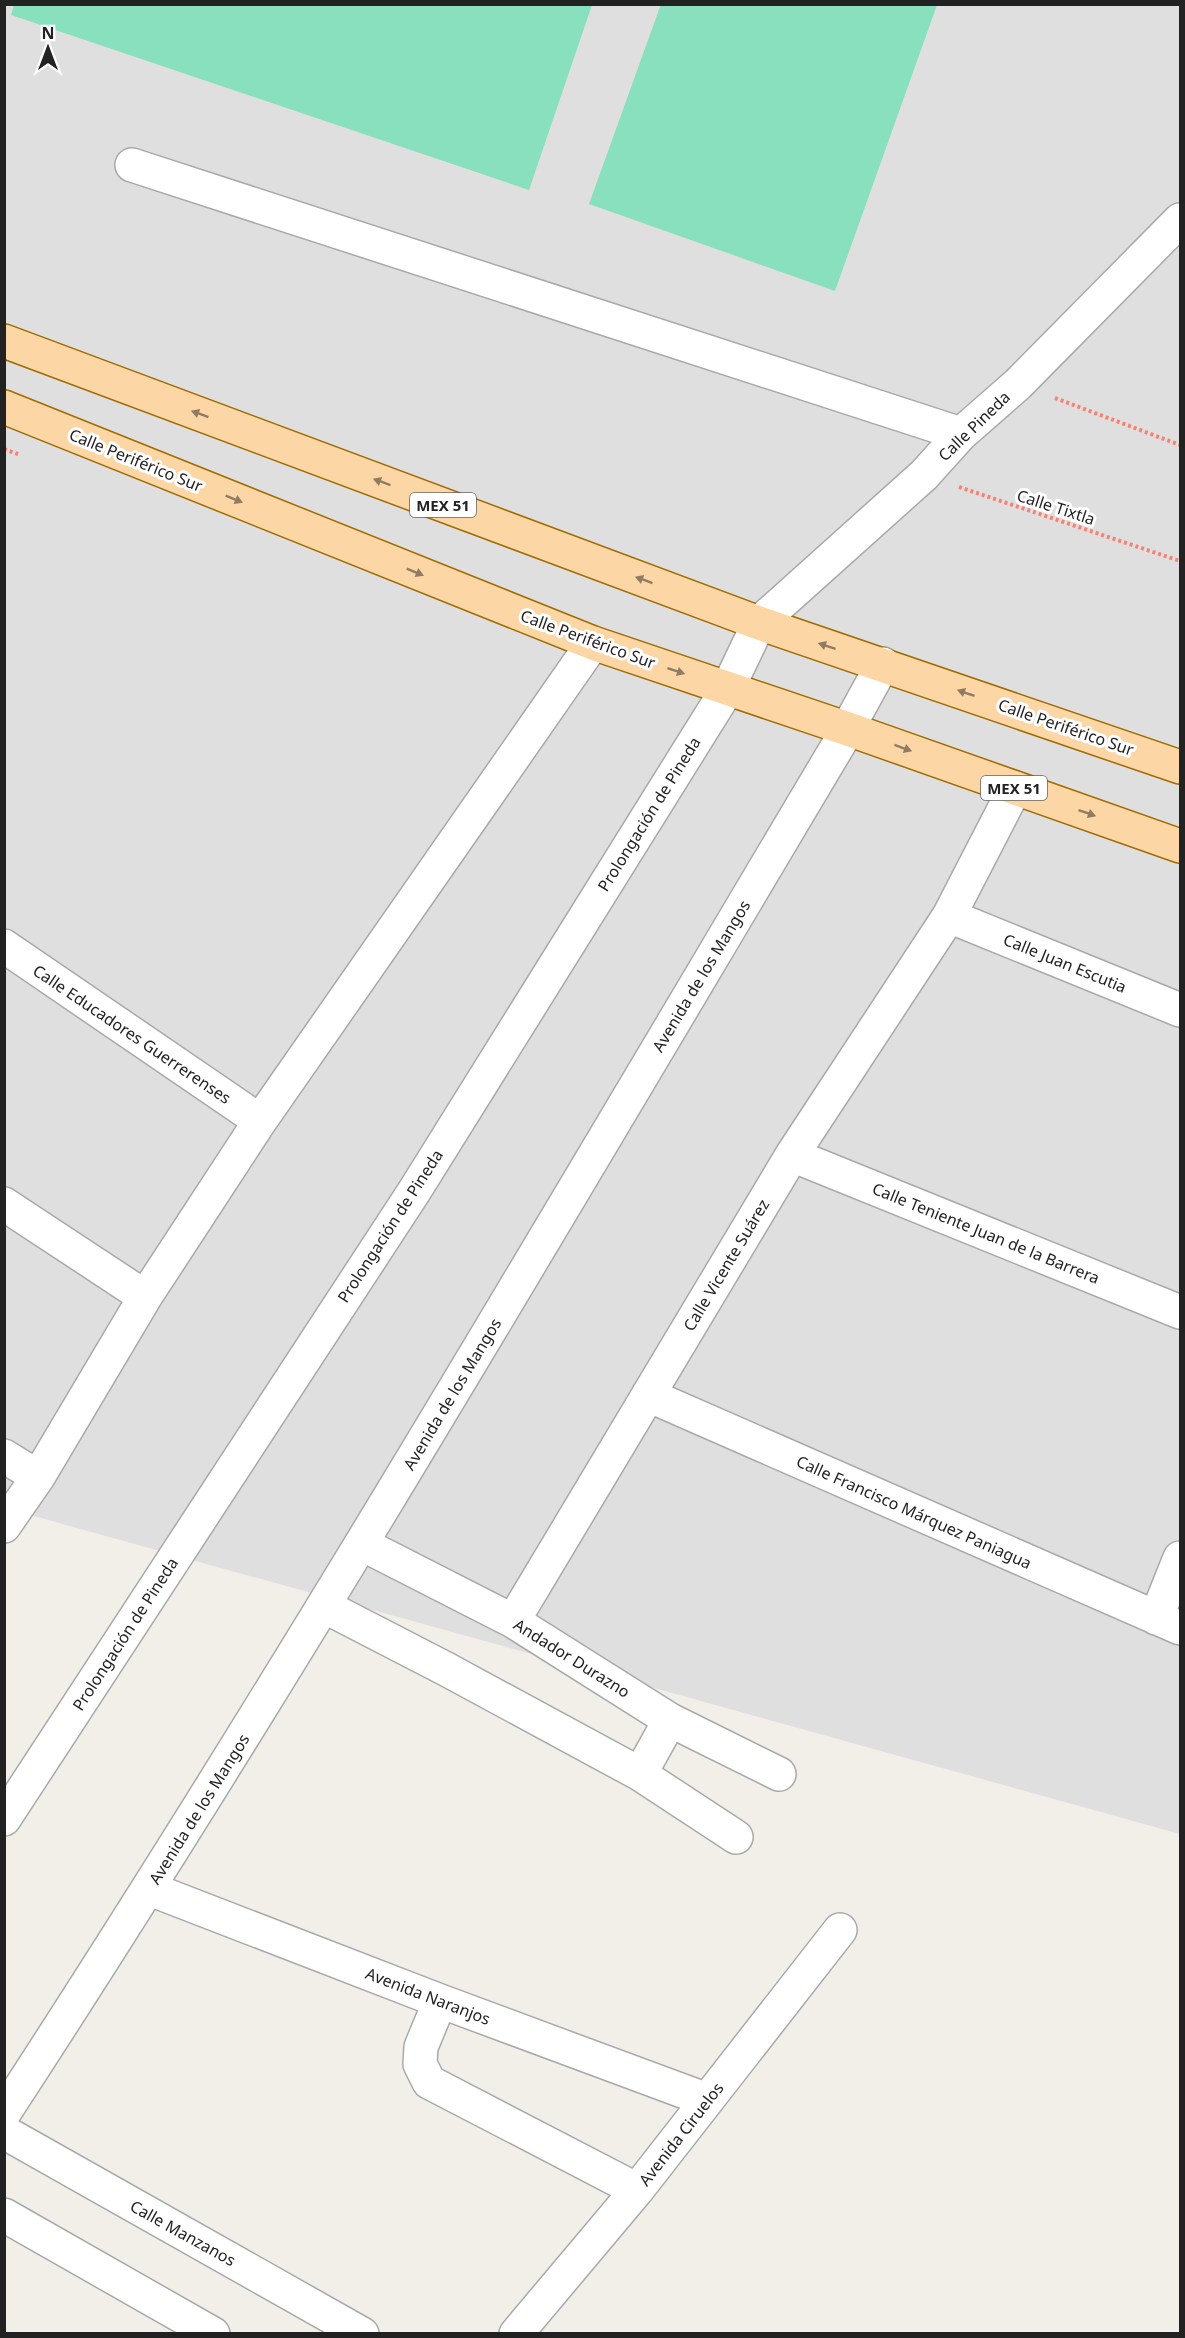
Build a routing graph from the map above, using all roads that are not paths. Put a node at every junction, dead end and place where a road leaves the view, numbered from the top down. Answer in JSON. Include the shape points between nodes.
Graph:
{"nodes":[{"id":1,"x":132,"y":165,"type":"dead end"},
{"id":2,"x":1180,"y":220,"type":"edge"},
{"id":3,"x":4,"y":341,"type":"edge"},
{"id":4,"x":4,"y":407,"type":"edge"},
{"id":5,"x":962,"y":434,"type":"junction"},
{"id":6,"x":759,"y":623,"type":"junction"},
{"id":7,"x":593,"y":643,"type":"junction"},
{"id":8,"x":883,"y":664,"type":"junction"},
{"id":9,"x":728,"y":688,"type":"junction"},
{"id":10,"x":848,"y":729,"type":"junction"},
{"id":11,"x":1180,"y":767,"type":"edge"},
{"id":12,"x":1015,"y":788,"type":"junction"},
{"id":13,"x":1180,"y":846,"type":"edge"},
{"id":14,"x":949,"y":916,"type":"junction"},
{"id":15,"x":4,"y":946,"type":"edge"},
{"id":16,"x":1180,"y":1010,"type":"edge"},
{"id":17,"x":260,"y":1121,"type":"junction"},
{"id":18,"x":792,"y":1155,"type":"junction"},
{"id":19,"x":4,"y":1204,"type":"edge"},
{"id":20,"x":145,"y":1297,"type":"junction"},
{"id":21,"x":1180,"y":1312,"type":"edge"},
{"id":22,"x":648,"y":1395,"type":"junction"},
{"id":23,"x":4,"y":1456,"type":"edge"},
{"id":24,"x":38,"y":1477,"type":"junction"},
{"id":25,"x":4,"y":1526,"type":"edge"},
{"id":26,"x":362,"y":1544,"type":"junction"},
{"id":27,"x":1180,"y":1558,"type":"edge"},
{"id":28,"x":324,"y":1606,"type":"junction"},
{"id":29,"x":513,"y":1621,"type":"junction"},
{"id":30,"x":1168,"y":1623,"type":"edge"},
{"id":31,"x":670,"y":1720,"type":"junction"},
{"id":32,"x":640,"y":1773,"type":"junction"},
{"id":33,"x":779,"y":1773,"type":"dead end"},
{"id":34,"x":4,"y":1819,"type":"edge"},
{"id":35,"x":736,"y":1837,"type":"dead end"},
{"id":36,"x":150,"y":1889,"type":"junction"},
{"id":37,"x":840,"y":1930,"type":"dead end"},
{"id":38,"x":440,"y":2001,"type":"junction"},
{"id":39,"x":707,"y":2100,"type":"junction"},
{"id":40,"x":4,"y":2113,"type":"edge"},
{"id":41,"x":4,"y":2132,"type":"edge"},
{"id":42,"x":637,"y":2190,"type":"junction"},
{"id":43,"x":4,"y":2215,"type":"edge"},
{"id":44,"x":213,"y":2334,"type":"edge"},
{"id":45,"x":362,"y":2334,"type":"edge"},
{"id":46,"x":516,"y":2334,"type":"edge"}],
"edges":[{"from":1,"to":5,"type":"street"},
{"from":2,"to":5,"type":"street","name":"Calle Pineda","via":[[1018,384]]},
{"from":6,"to":3,"type":"main road","name":"Calle Periférico Sur","number":"MEX 51","one_way":true},
{"from":4,"to":7,"type":"main road","name":"Calle Periférico Sur","number":"MEX 51","one_way":true},
{"from":5,"to":6,"type":"street","name":"Calle Pineda","via":[[924,475]]},
{"from":8,"to":6,"type":"main road","name":"Calle Periférico Sur","number":"MEX 51","one_way":true},
{"from":6,"to":9,"type":"street","name":"Prolongación de Pineda"},
{"from":7,"to":9,"type":"main road","name":"Calle Periférico Sur","number":"MEX 51","one_way":true},
{"from":7,"to":17,"type":"street"},
{"from":8,"to":10,"type":"street","name":"Avenida de los Mangos"},
{"from":11,"to":8,"type":"main road","name":"Calle Periférico Sur","number":"MEX 51","one_way":true},
{"from":9,"to":10,"type":"main road","name":"Calle Periférico Sur","number":"MEX 51"},
{"from":9,"to":34,"type":"street","name":"Prolongación de Pineda","via":[[415,1190]]},
{"from":10,"to":12,"type":"main road","name":"Calle Periférico Sur","number":"MEX 51","one_way":true},
{"from":10,"to":26,"type":"street","name":"Avenida de los Mangos"},
{"from":12,"to":13,"type":"main road","name":"Calle Periférico Sur","number":"MEX 51","one_way":true},
{"from":12,"to":14,"type":"street","name":"Calle Vicente Suárez"},
{"from":14,"to":16,"type":"street","name":"Calle Juan Escutia"},
{"from":14,"to":18,"type":"street","name":"Calle Vicente Suárez"},
{"from":15,"to":17,"type":"street","name":"Calle Educadores Guerrerenses"},
{"from":17,"to":20,"type":"street"},
{"from":18,"to":21,"type":"street","name":"Calle Teniente Juan de la Barrera"},
{"from":18,"to":22,"type":"street","name":"Calle Vicente Suárez"},
{"from":19,"to":20,"type":"street"},
{"from":20,"to":24,"type":"street"},
{"from":22,"to":29,"type":"street","name":"Calle Vicente Suárez"},
{"from":22,"to":30,"type":"street","name":"Calle Francisco Márquez Paniagua"},
{"from":23,"to":24,"type":"street"},
{"from":24,"to":25,"type":"street"},
{"from":26,"to":28,"type":"street","name":"Avenida de los Mangos"},
{"from":26,"to":29,"type":"street","name":"Andador Durazno"},
{"from":27,"to":30,"type":"street"},
{"from":28,"to":32,"type":"street"},
{"from":28,"to":36,"type":"street","name":"Avenida de los Mangos"},
{"from":29,"to":31,"type":"street","name":"Andador Durazno"},
{"from":31,"to":32,"type":"street"},
{"from":31,"to":33,"type":"street","name":"Andador Durazno"},
{"from":32,"to":35,"type":"street"},
{"from":36,"to":38,"type":"street","name":"Avenida Naranjos"},
{"from":36,"to":40,"type":"street","name":"Avenida de los Mangos"},
{"from":37,"to":39,"type":"street","name":"Avenida Ciruelos"},
{"from":38,"to":39,"type":"street","name":"Avenida Naranjos"},
{"from":38,"to":42,"type":"street","via":[[421,2047],[420,2064],[429,2082]]},
{"from":39,"to":42,"type":"street","name":"Avenida Ciruelos"},
{"from":41,"to":45,"type":"street","name":"Calle Manzanos"},
{"from":42,"to":46,"type":"street","name":"Avenida Ciruelos"},
{"from":43,"to":44,"type":"street"}]}
